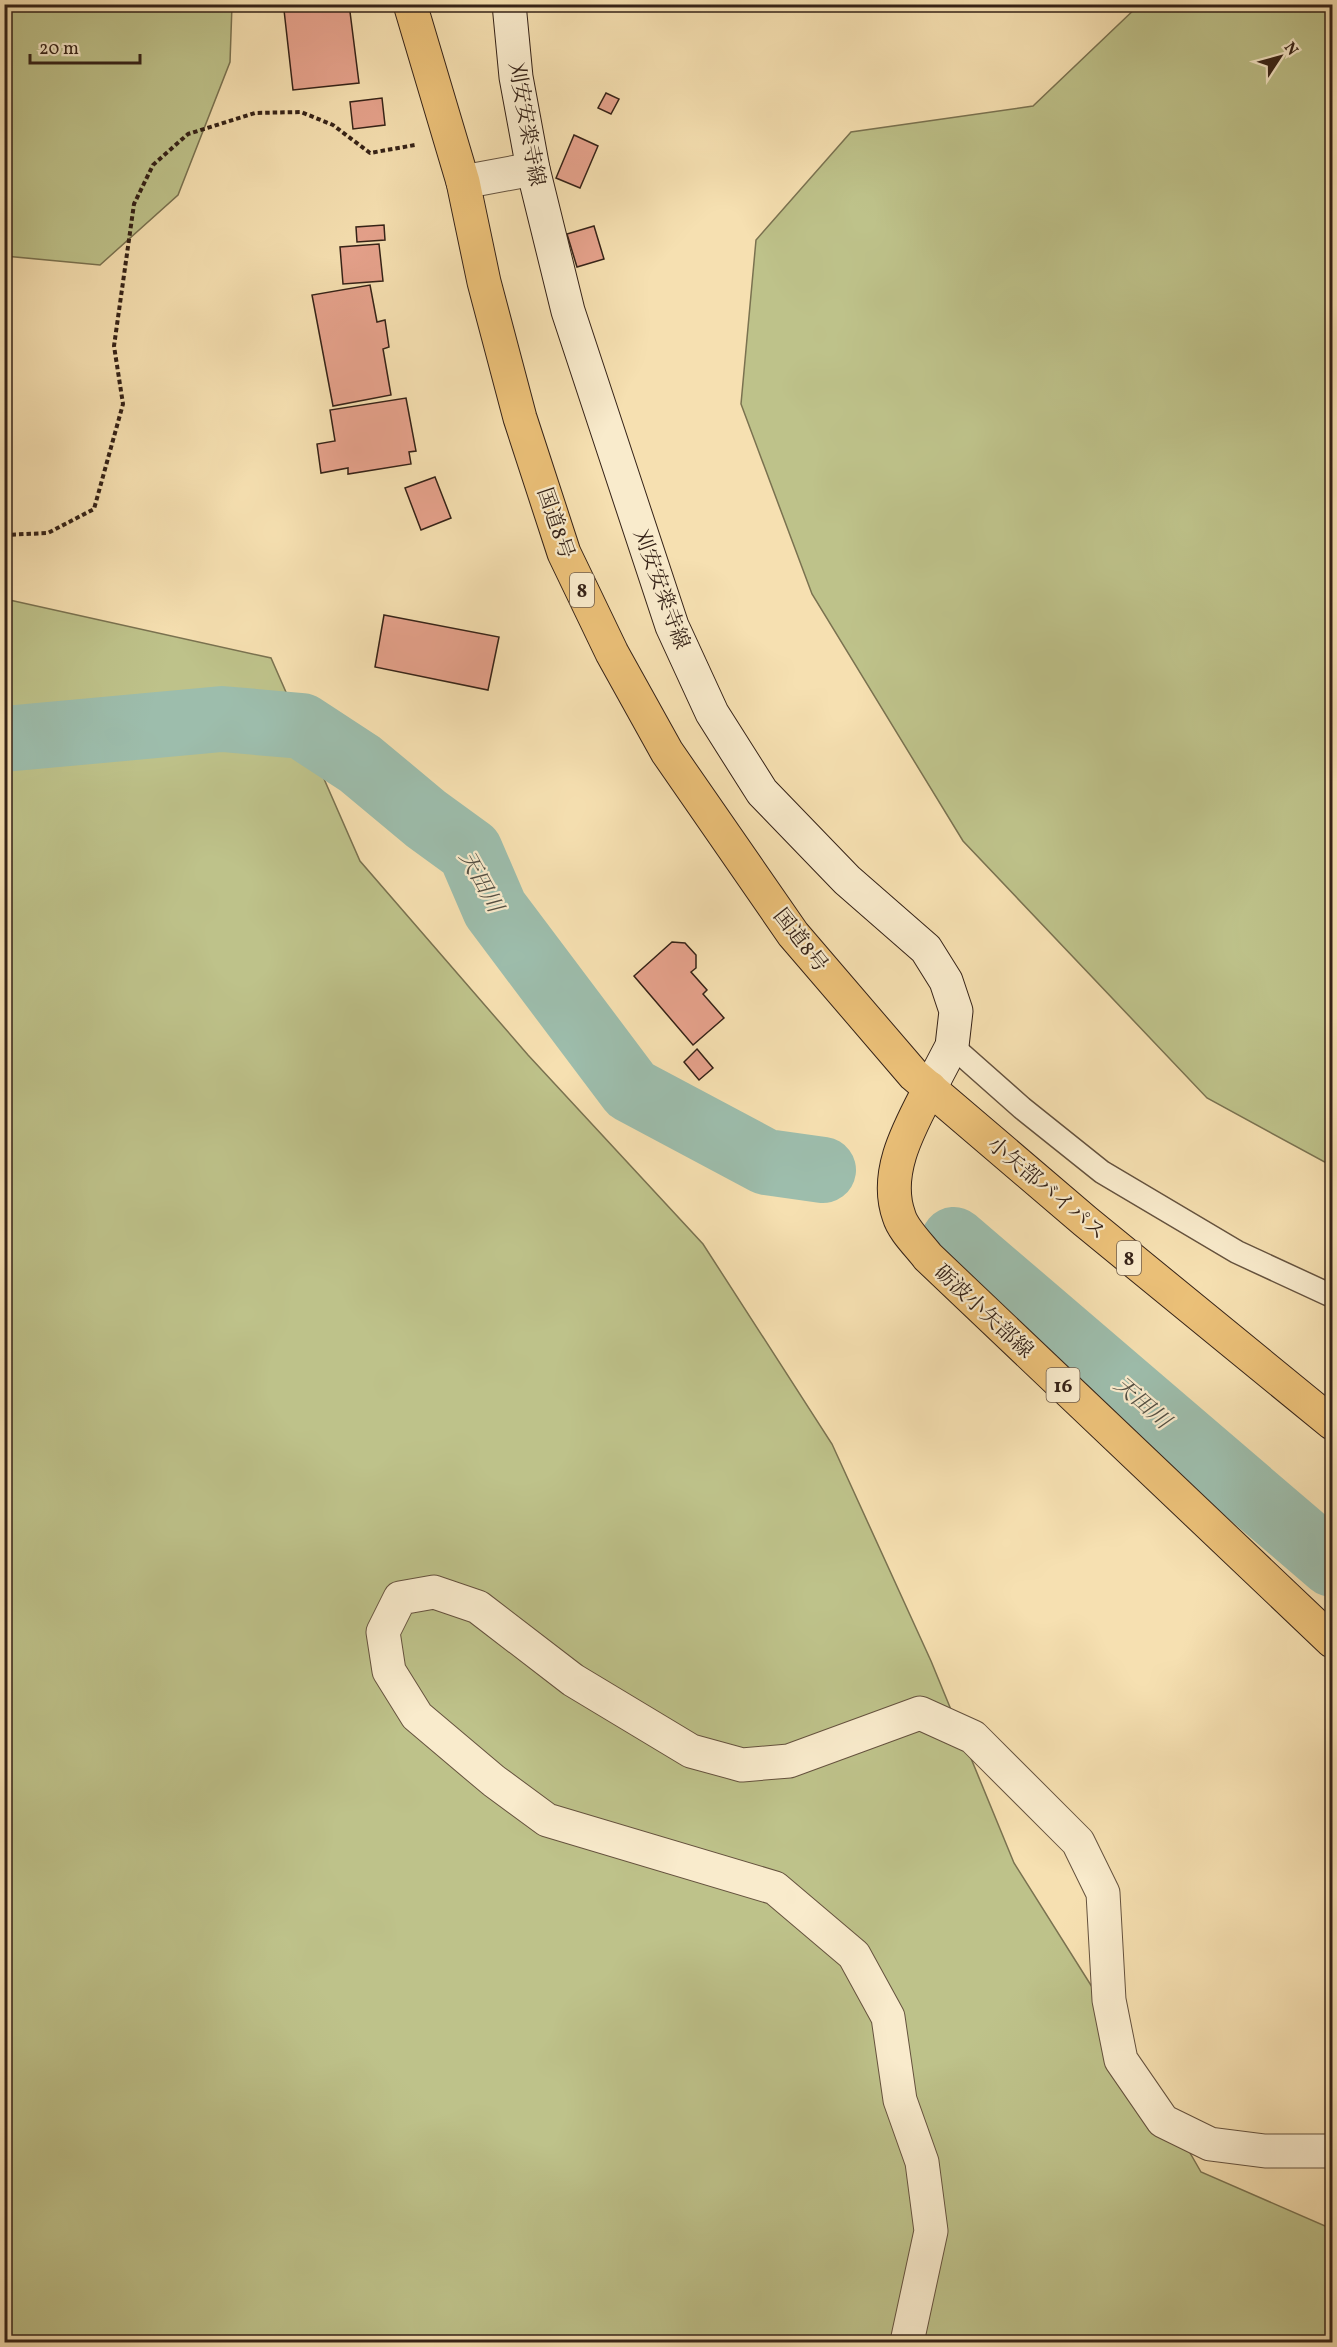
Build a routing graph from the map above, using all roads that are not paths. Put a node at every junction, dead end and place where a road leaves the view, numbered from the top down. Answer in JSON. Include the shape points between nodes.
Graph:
{"nodes":[{"id":1,"x":410,"y":4,"type":"edge"},
{"id":2,"x":509,"y":4,"type":"edge"},
{"id":3,"x":533,"y":169,"type":"junction"},
{"id":4,"x":463,"y":182,"type":"junction"},
{"id":5,"x":952,"y":1046,"type":"junction"},
{"id":6,"x":930,"y":1088,"type":"junction"},
{"id":7,"x":1332,"y":1296,"type":"edge"},
{"id":8,"x":1332,"y":1422,"type":"edge"},
{"id":9,"x":1332,"y":1641,"type":"edge"},
{"id":10,"x":1332,"y":2151,"type":"edge"},
{"id":11,"x":907,"y":2343,"type":"edge"}],
"edges":[{"from":1,"to":4,"type":"main road","name":"国道8号","number":"8"},
{"from":2,"to":3,"type":"street","name":"刈安安楽寺線","via":[[516,77]]},
{"from":3,"to":4,"type":"street"},
{"from":3,"to":5,"type":"street","name":"刈安安楽寺線","via":[[568,311],[638,525],[672,626],[712,713],[762,792],[847,880],[926,949],[946,981],[956,1011]]},
{"from":4,"to":6,"type":"main road","name":"国道8号","number":"8","via":[[484,282],[520,418],[564,553],[612,653],[667,752],[793,934],[914,1075]]},
{"from":5,"to":6,"type":"street","name":"刈安安楽寺線"},
{"from":5,"to":7,"type":"lane","via":[[1101,1172],[1237,1252]]},
{"from":6,"to":8,"type":"main road","name":"小矢部バイパス","number":"8","via":[[1085,1221]]},
{"from":6,"to":9,"type":"main road","name":"砺波小矢部線","number":"16","via":[[903,1138],[895,1183],[899,1216],[922,1249]]},
{"from":10,"to":11,"type":"street","via":[[1265,2151],[1210,2144],[1163,2121],[1121,2060],[1109,2000],[1103,1893],[1078,1842],[973,1737],[920,1713],[789,1761],[742,1765],[691,1750],[583,1686],[478,1607],[434,1592],[400,1598],[383,1632],[389,1671],[417,1716],[494,1781],[548,1820],[775,1888],[854,1955],[888,2017],[900,2100],[922,2162],[931,2231]]}]}
